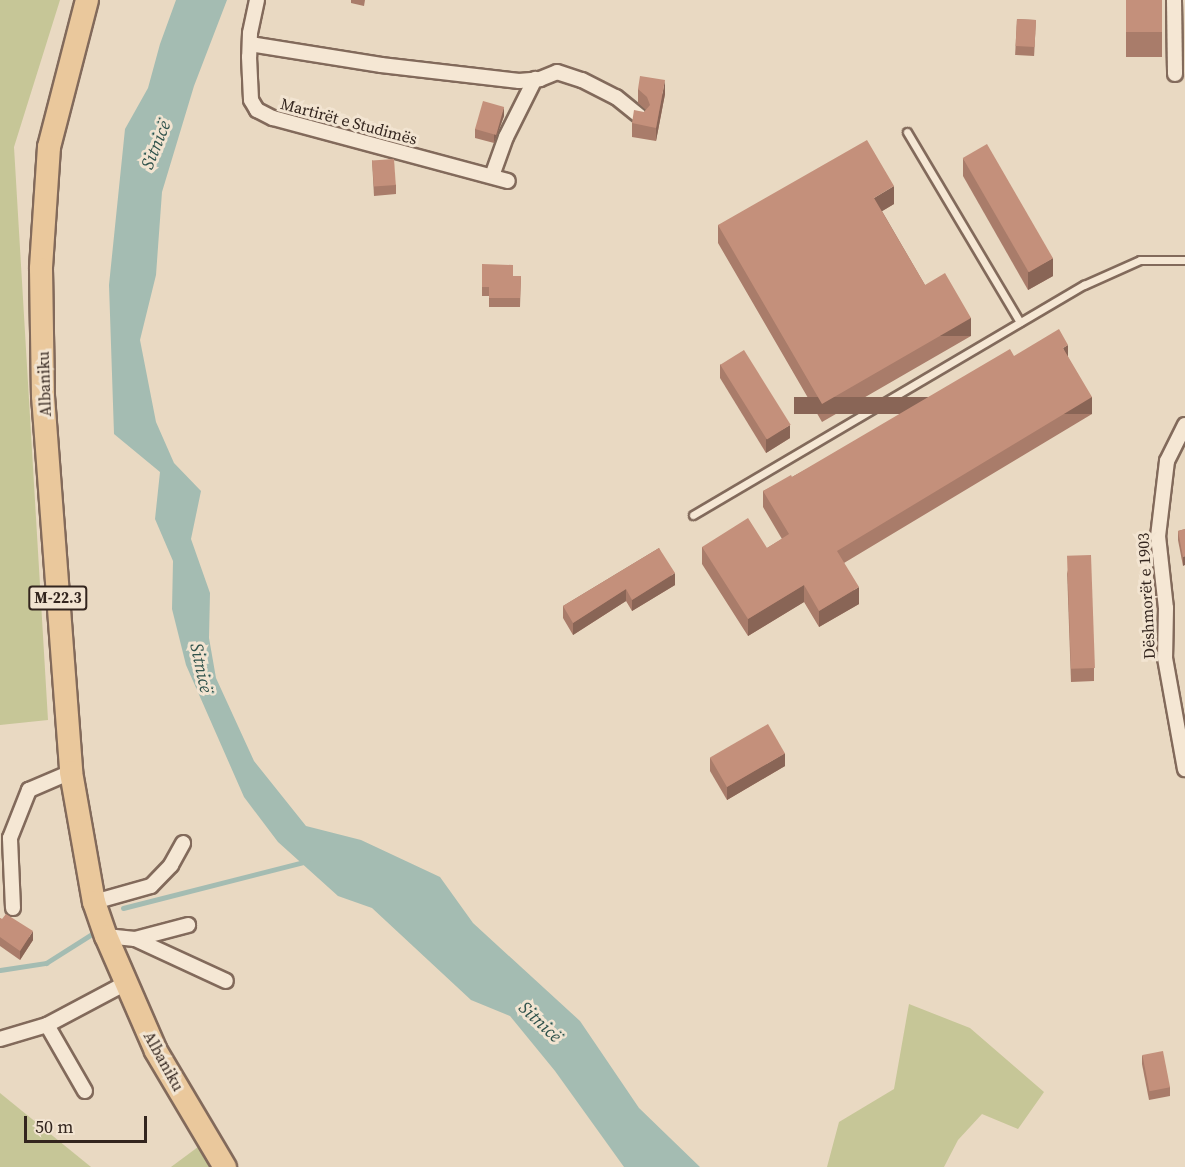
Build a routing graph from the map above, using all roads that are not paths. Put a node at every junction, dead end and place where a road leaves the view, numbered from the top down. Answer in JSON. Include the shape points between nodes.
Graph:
{"nodes":[{"id":1,"x":87,"y":0,"type":"edge"},
{"id":2,"x":257,"y":0,"type":"edge"},
{"id":3,"x":1174,"y":0,"type":"edge"},
{"id":4,"x":250,"y":44,"type":"junction"},
{"id":5,"x":1175,"y":74,"type":"dead end"},
{"id":6,"x":535,"y":79,"type":"junction"},
{"id":7,"x":641,"y":117,"type":"edge"},
{"id":8,"x":907,"y":132,"type":"dead end"},
{"id":9,"x":492,"y":176,"type":"junction"},
{"id":10,"x":508,"y":181,"type":"dead end"},
{"id":11,"x":1185,"y":260,"type":"edge"},
{"id":12,"x":1020,"y":322,"type":"junction"},
{"id":13,"x":1185,"y":425,"type":"edge"},
{"id":14,"x":693,"y":515,"type":"dead end"},
{"id":15,"x":1185,"y":769,"type":"edge"},
{"id":16,"x":71,"y":772,"type":"junction"},
{"id":17,"x":183,"y":843,"type":"dead end"},
{"id":18,"x":94,"y":902,"type":"junction"},
{"id":19,"x":13,"y":908,"type":"dead end"},
{"id":20,"x":188,"y":925,"type":"dead end"},
{"id":21,"x":106,"y":936,"type":"junction"},
{"id":22,"x":135,"y":939,"type":"junction"},
{"id":23,"x":226,"y":981,"type":"dead end"},
{"id":24,"x":126,"y":983,"type":"junction"},
{"id":25,"x":47,"y":1025,"type":"junction"},
{"id":26,"x":0,"y":1039,"type":"edge"},
{"id":27,"x":85,"y":1091,"type":"dead end"},
{"id":28,"x":225,"y":1167,"type":"edge"}],
"edges":[{"from":1,"to":16,"type":"main road","name":"Albaniku","number":"M-22.3","via":[[49,147],[41,269],[43,396]]},
{"from":2,"to":4,"type":"street","name":"Martirët e Studimës"},
{"from":3,"to":5,"type":"street"},
{"from":4,"to":6,"type":"street","via":[[381,65],[519,81]]},
{"from":4,"to":9,"type":"street","name":"Martirët e Studimës","via":[[250,100],[257,110],[273,118]]},
{"from":6,"to":7,"type":"street","via":[[557,72],[582,80],[616,97]]},
{"from":6,"to":9,"type":"street","via":[[506,136]]},
{"from":8,"to":12,"type":"lane"},
{"from":9,"to":10,"type":"street","name":"Martirët e Studimës"},
{"from":11,"to":12,"type":"lane","via":[[1140,260],[1084,285]]},
{"from":12,"to":14,"type":"lane"},
{"from":13,"to":15,"type":"street","name":"Dëshmorët e 1903","via":[[1167,461],[1158,536],[1166,608],[1165,658]]},
{"from":16,"to":18,"type":"main road","name":"Albaniku","number":"M-22.3"},
{"from":16,"to":19,"type":"street","via":[[29,790],[10,838]]},
{"from":17,"to":18,"type":"street","via":[[171,865],[151,886]]},
{"from":18,"to":21,"type":"main road","name":"Albaniku","number":"M-22.3"},
{"from":20,"to":22,"type":"street"},
{"from":21,"to":22,"type":"street"},
{"from":21,"to":24,"type":"main road","name":"Albaniku","number":"M-22.3"},
{"from":22,"to":23,"type":"street"},
{"from":24,"to":25,"type":"street"},
{"from":24,"to":28,"type":"main road","name":"Albaniku","number":"M-22.3","via":[[156,1051]]},
{"from":25,"to":26,"type":"street"},
{"from":25,"to":27,"type":"street"}]}
